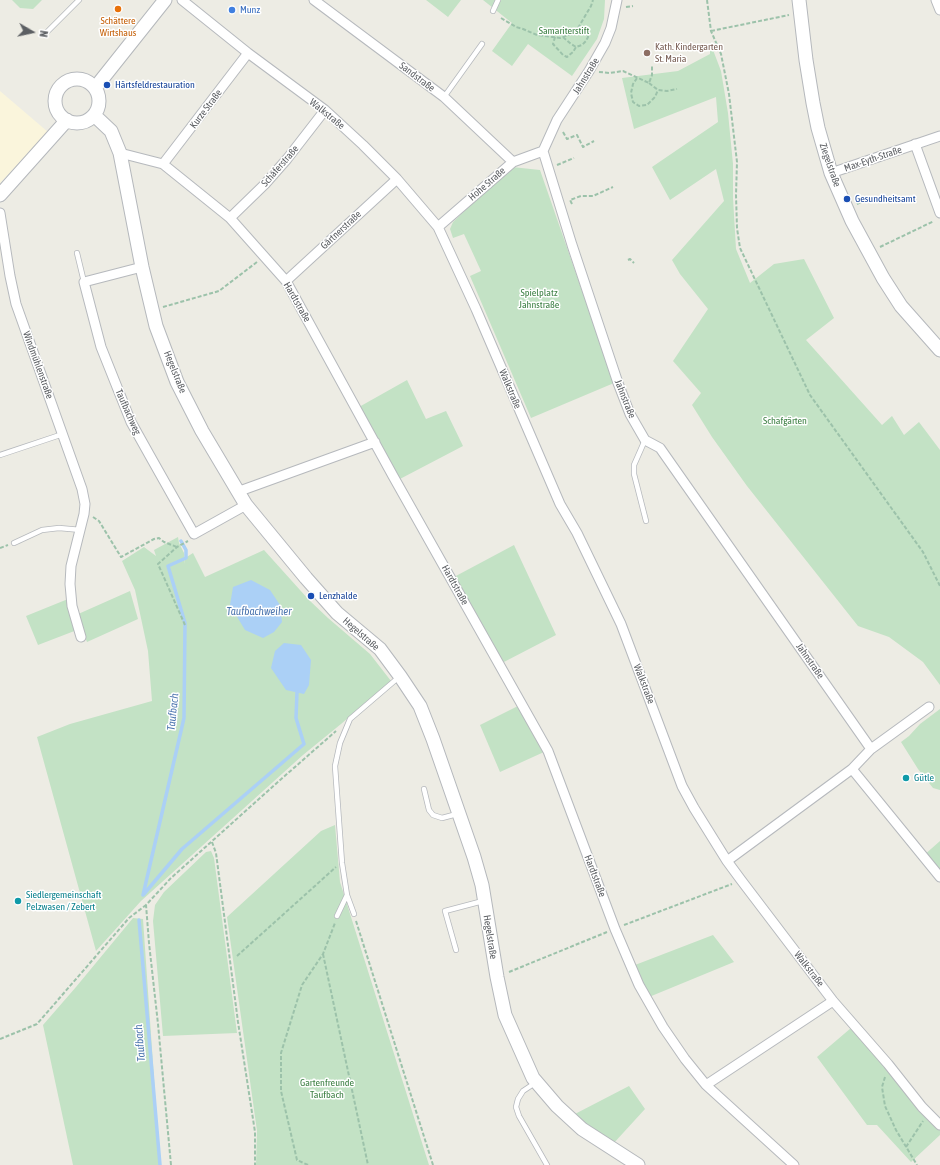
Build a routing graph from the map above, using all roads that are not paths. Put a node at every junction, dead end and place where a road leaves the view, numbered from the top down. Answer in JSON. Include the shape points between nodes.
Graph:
{"nodes":[{"id":1,"x":79,"y":0,"type":"edge"},
{"id":2,"x":165,"y":0,"type":"edge"},
{"id":3,"x":182,"y":0,"type":"edge"},
{"id":4,"x":314,"y":0,"type":"edge"},
{"id":5,"x":498,"y":0,"type":"edge"},
{"id":6,"x":617,"y":0,"type":"edge"},
{"id":7,"x":799,"y":0,"type":"edge"},
{"id":8,"x":936,"y":0,"type":"edge"},
{"id":9,"x":940,"y":10,"type":"edge"},
{"id":10,"x":493,"y":11,"type":"dead end"},
{"id":11,"x":44,"y":35,"type":"dead end"},
{"id":12,"x":482,"y":44,"type":"dead end"},
{"id":13,"x":248,"y":53,"type":"junction"},
{"id":14,"x":95,"y":88,"type":"junction"},
{"id":15,"x":444,"y":97,"type":"junction"},
{"id":16,"x":325,"y":110,"type":"junction"},
{"id":17,"x":94,"y":115,"type":"junction"},
{"id":18,"x":67,"y":120,"type":"junction"},
{"id":19,"x":940,"y":136,"type":"edge"},
{"id":20,"x":915,"y":144,"type":"junction"},
{"id":21,"x":543,"y":151,"type":"junction"},
{"id":22,"x":120,"y":153,"type":"junction"},
{"id":23,"x":513,"y":162,"type":"junction"},
{"id":24,"x":164,"y":164,"type":"junction"},
{"id":25,"x":831,"y":173,"type":"junction"},
{"id":26,"x":396,"y":179,"type":"junction"},
{"id":27,"x":0,"y":195,"type":"edge"},
{"id":28,"x":0,"y":212,"type":"edge"},
{"id":29,"x":940,"y":213,"type":"edge"},
{"id":30,"x":230,"y":218,"type":"junction"},
{"id":31,"x":438,"y":227,"type":"junction"},
{"id":32,"x":77,"y":253,"type":"dead end"},
{"id":33,"x":142,"y":267,"type":"junction"},
{"id":34,"x":286,"y":281,"type":"junction"},
{"id":35,"x":84,"y":282,"type":"junction"},
{"id":36,"x":940,"y":350,"type":"edge"},
{"id":37,"x":63,"y":434,"type":"junction"},
{"id":38,"x":645,"y":440,"type":"junction"},
{"id":39,"x":375,"y":442,"type":"junction"},
{"id":40,"x":0,"y":455,"type":"edge"},
{"id":41,"x":238,"y":492,"type":"junction"},
{"id":42,"x":246,"y":506,"type":"junction"},
{"id":43,"x":646,"y":521,"type":"dead end"},
{"id":44,"x":81,"y":530,"type":"junction"},
{"id":45,"x":14,"y":543,"type":"dead end"},
{"id":46,"x":81,"y":637,"type":"dead end"},
{"id":47,"x":400,"y":676,"type":"junction"},
{"id":48,"x":929,"y":707,"type":"dead end"},
{"id":49,"x":871,"y":749,"type":"junction"},
{"id":50,"x":852,"y":769,"type":"junction"},
{"id":51,"x":424,"y":789,"type":"dead end"},
{"id":52,"x":459,"y":813,"type":"junction"},
{"id":53,"x":727,"y":861,"type":"junction"},
{"id":54,"x":940,"y":877,"type":"edge"},
{"id":55,"x":347,"y":895,"type":"junction"},
{"id":56,"x":484,"y":901,"type":"junction"},
{"id":57,"x":354,"y":914,"type":"road end"},
{"id":58,"x":337,"y":916,"type":"road end"},
{"id":59,"x":456,"y":950,"type":"dead end"},
{"id":60,"x":833,"y":1000,"type":"junction"},
{"id":61,"x":536,"y":1082,"type":"junction"},
{"id":62,"x":706,"y":1085,"type":"junction"},
{"id":63,"x":939,"y":1124,"type":"edge"},
{"id":64,"x":547,"y":1165,"type":"edge"},
{"id":65,"x":638,"y":1165,"type":"edge"},
{"id":66,"x":794,"y":1165,"type":"edge"}],
"edges":[{"from":1,"to":11,"type":"lane"},
{"from":2,"to":14,"type":"street"},
{"from":3,"to":13,"type":"street","name":"Walkstraße"},
{"from":4,"to":15,"type":"street","name":"Sandstraße"},
{"from":5,"to":10,"type":"lane"},
{"from":6,"to":21,"type":"street","name":"Jahnstraße","via":[[605,43],[557,120]]},
{"from":7,"to":25,"type":"street","name":"Ziegelstraße","via":[[812,102]]},
{"from":8,"to":9,"type":"street"},
{"from":12,"to":15,"type":"lane"},
{"from":13,"to":16,"type":"street","name":"Walkstraße"},
{"from":13,"to":24,"type":"street","name":"Kurze Straße"},
{"from":14,"to":17,"type":"street","via":[[99,101]]},
{"from":14,"to":18,"type":"street","via":[[78,78],[60,86],[55,104],[57,111]]},
{"from":15,"to":23,"type":"street","name":"Sandstraße"},
{"from":16,"to":26,"type":"street","name":"Walkstraße"},
{"from":16,"to":30,"type":"street","name":"Schäferstraße","via":[[283,164]]},
{"from":17,"to":18,"type":"street","via":[[81,122]]},
{"from":17,"to":22,"type":"street","name":"Hegelstraße","via":[[110,131]]},
{"from":18,"to":27,"type":"street"},
{"from":19,"to":20,"type":"street","name":"Max-Eyth-Straße"},
{"from":20,"to":25,"type":"street","name":"Max-Eyth-Straße"},
{"from":20,"to":29,"type":"street","name":"Max-Eyth-Straße"},
{"from":21,"to":23,"type":"street","name":"Hohe Straße"},
{"from":21,"to":38,"type":"street","name":"Jahnstraße","via":[[618,383],[630,414]]},
{"from":22,"to":24,"type":"street","name":"Hardtstraße"},
{"from":22,"to":33,"type":"street","name":"Hegelstraße"},
{"from":23,"to":31,"type":"street","name":"Hohe Straße"},
{"from":24,"to":30,"type":"street","name":"Hardtstraße"},
{"from":25,"to":36,"type":"street","name":"Ziegelstraße","via":[[852,221],[883,278],[901,306]]},
{"from":26,"to":31,"type":"street","name":"Walkstraße"},
{"from":26,"to":34,"type":"street","name":"Gärtnerstraße"},
{"from":28,"to":37,"type":"street","name":"Windmühlenstraße","via":[[16,304]]},
{"from":30,"to":34,"type":"street","name":"Hardtstraße"},
{"from":31,"to":53,"type":"street","name":"Walkstraße","via":[[560,504],[577,533],[621,624],[682,786]]},
{"from":32,"to":35,"type":"lane"},
{"from":33,"to":35,"type":"street"},
{"from":33,"to":41,"type":"street","name":"Hegelstraße","via":[[156,326],[177,382]]},
{"from":34,"to":39,"type":"street","name":"Hardtstraße"},
{"from":35,"to":42,"type":"street","name":"Taufbachweg","via":[[101,347],[131,422],[194,534]]},
{"from":37,"to":40,"type":"lane"},
{"from":37,"to":44,"type":"street","name":"Windmühlenstraße","via":[[85,504]]},
{"from":38,"to":43,"type":"lane","via":[[634,465],[634,474]]},
{"from":38,"to":49,"type":"street","name":"Jahnstraße","via":[[660,448]]},
{"from":39,"to":41,"type":"street"},
{"from":39,"to":62,"type":"street","name":"Hardtstraße","via":[[548,751],[615,929],[639,985],[663,1028]]},
{"from":41,"to":42,"type":"street","name":"Hegelstraße"},
{"from":42,"to":47,"type":"street","name":"Hegelstraße","via":[[337,613],[380,649]]},
{"from":44,"to":45,"type":"lane","via":[[42,530]]},
{"from":44,"to":46,"type":"street","name":"Windmühlenstraße","via":[[71,566],[70,584],[72,606]]},
{"from":47,"to":52,"type":"street","name":"Hegelstraße","via":[[420,706]]},
{"from":47,"to":55,"type":"lane","via":[[350,719],[340,743],[335,766],[342,863]]},
{"from":48,"to":49,"type":"street"},
{"from":49,"to":50,"type":"street"},
{"from":50,"to":53,"type":"street"},
{"from":50,"to":54,"type":"street"},
{"from":51,"to":52,"type":"lane","via":[[429,810],[434,815],[442,818]]},
{"from":52,"to":56,"type":"street","name":"Hegelstraße","via":[[482,885]]},
{"from":53,"to":60,"type":"street","name":"Walkstraße"},
{"from":55,"to":57,"type":"lane"},
{"from":55,"to":58,"type":"lane"},
{"from":56,"to":59,"type":"lane","via":[[445,911]]},
{"from":56,"to":61,"type":"street","name":"Hegelstraße","via":[[505,1015]]},
{"from":60,"to":62,"type":"street"},
{"from":60,"to":63,"type":"street","name":"Walkstraße"},
{"from":61,"to":64,"type":"lane","via":[[524,1091],[516,1106]]},
{"from":61,"to":65,"type":"street","name":"Hegelstraße","via":[[582,1129]]},
{"from":62,"to":66,"type":"street","name":"Hardtstraße"}]}
